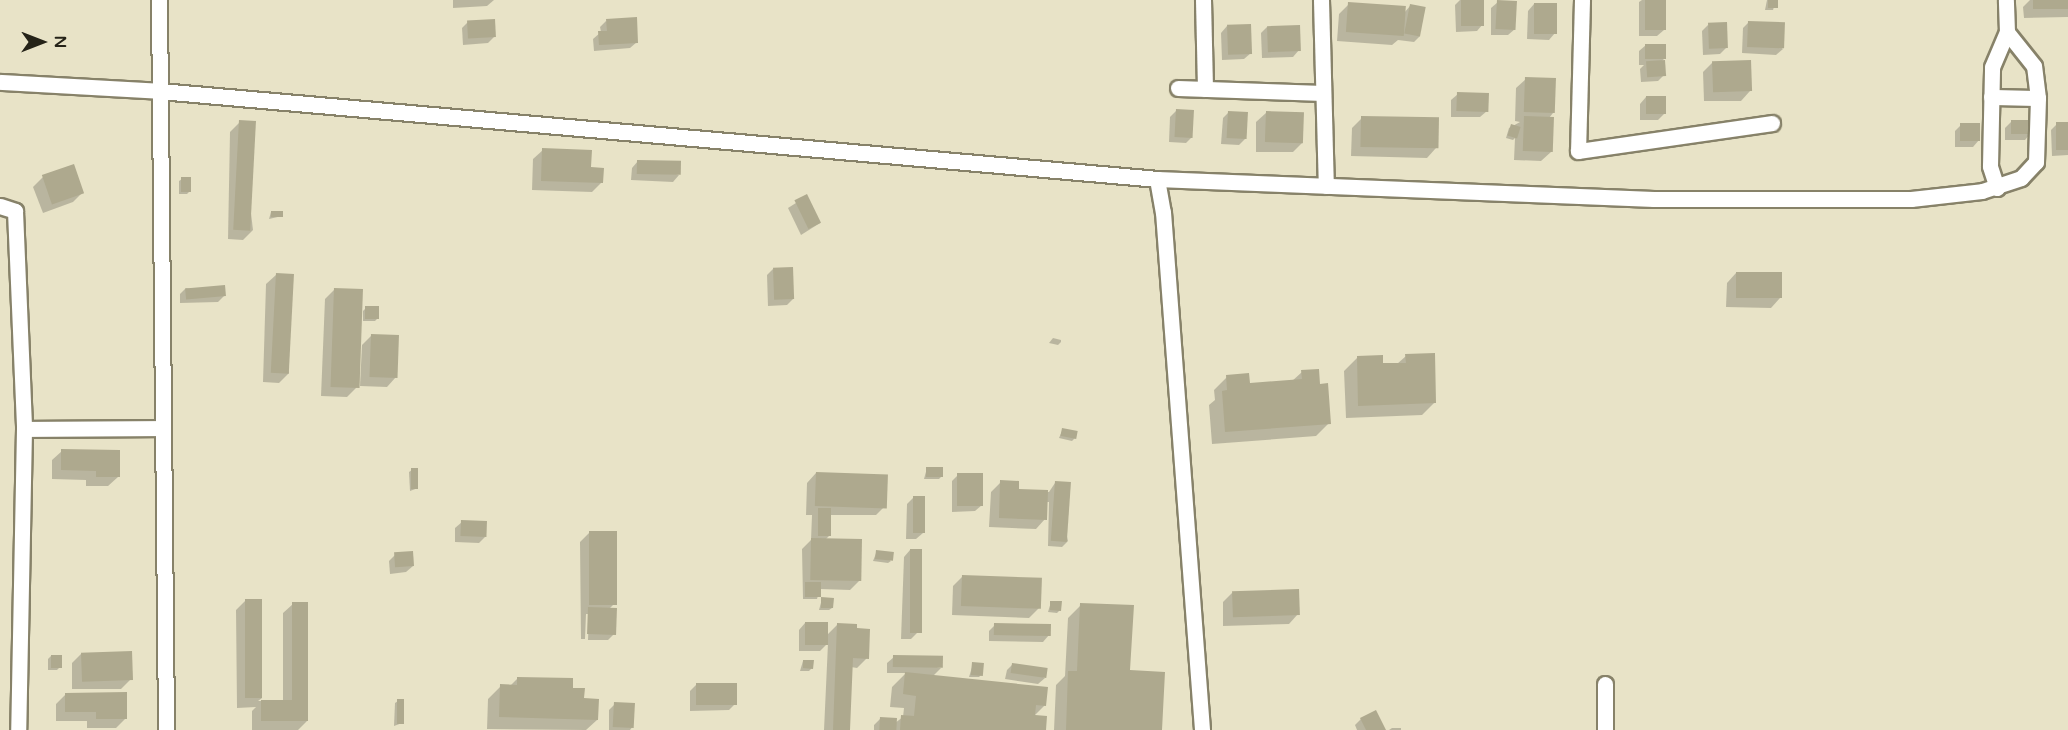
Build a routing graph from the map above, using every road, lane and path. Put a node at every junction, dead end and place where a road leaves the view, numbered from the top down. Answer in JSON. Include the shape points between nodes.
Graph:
{"nodes":[{"id":1,"x":159,"y":0,"type":"edge"},
{"id":2,"x":1203,"y":0,"type":"edge"},
{"id":3,"x":1321,"y":0,"type":"edge"},
{"id":4,"x":1582,"y":0,"type":"edge"},
{"id":5,"x":2006,"y":0,"type":"edge"},
{"id":6,"x":2007,"y":32,"type":"junction"},
{"id":7,"x":0,"y":82,"type":"edge"},
{"id":8,"x":1178,"y":88,"type":"dead end"},
{"id":9,"x":1205,"y":89,"type":"junction"},
{"id":10,"x":160,"y":91,"type":"junction"},
{"id":11,"x":1323,"y":93,"type":"junction"},
{"id":12,"x":1991,"y":98,"type":"junction"},
{"id":13,"x":2038,"y":98,"type":"junction"},
{"id":14,"x":1772,"y":123,"type":"dead end"},
{"id":15,"x":1156,"y":179,"type":"junction"},
{"id":16,"x":1326,"y":186,"type":"junction"},
{"id":17,"x":1997,"y":188,"type":"junction"},
{"id":18,"x":0,"y":206,"type":"edge"},
{"id":19,"x":163,"y":428,"type":"junction"},
{"id":20,"x":24,"y":429,"type":"junction"},
{"id":21,"x":1605,"y":684,"type":"dead end"},
{"id":22,"x":18,"y":730,"type":"edge"},
{"id":23,"x":166,"y":730,"type":"edge"},
{"id":24,"x":1202,"y":730,"type":"edge"},
{"id":25,"x":1605,"y":730,"type":"edge"}],
"edges":[{"from":1,"to":10,"type":"street"},
{"from":2,"to":9,"type":"street"},
{"from":3,"to":11,"type":"street"},
{"from":4,"to":14,"type":"street","via":[[1578,151]]},
{"from":5,"to":6,"type":"street"},
{"from":6,"to":12,"type":"street","via":[[1992,67]]},
{"from":6,"to":13,"type":"street","via":[[2034,66]]},
{"from":7,"to":10,"type":"street"},
{"from":8,"to":9,"type":"street"},
{"from":9,"to":11,"type":"street"},
{"from":10,"to":15,"type":"street"},
{"from":10,"to":19,"type":"street"},
{"from":11,"to":16,"type":"street"},
{"from":12,"to":13,"type":"street"},
{"from":12,"to":17,"type":"street","via":[[1990,166]]},
{"from":13,"to":17,"type":"street","via":[[2036,162],[2021,178]]},
{"from":15,"to":16,"type":"street"},
{"from":15,"to":24,"type":"street","via":[[1163,212]]},
{"from":16,"to":17,"type":"street","via":[[1654,199],[1911,199]]},
{"from":18,"to":20,"type":"street","via":[[15,210]]},
{"from":19,"to":20,"type":"street"},
{"from":19,"to":23,"type":"street"},
{"from":20,"to":22,"type":"street"},
{"from":21,"to":25,"type":"street"}]}
